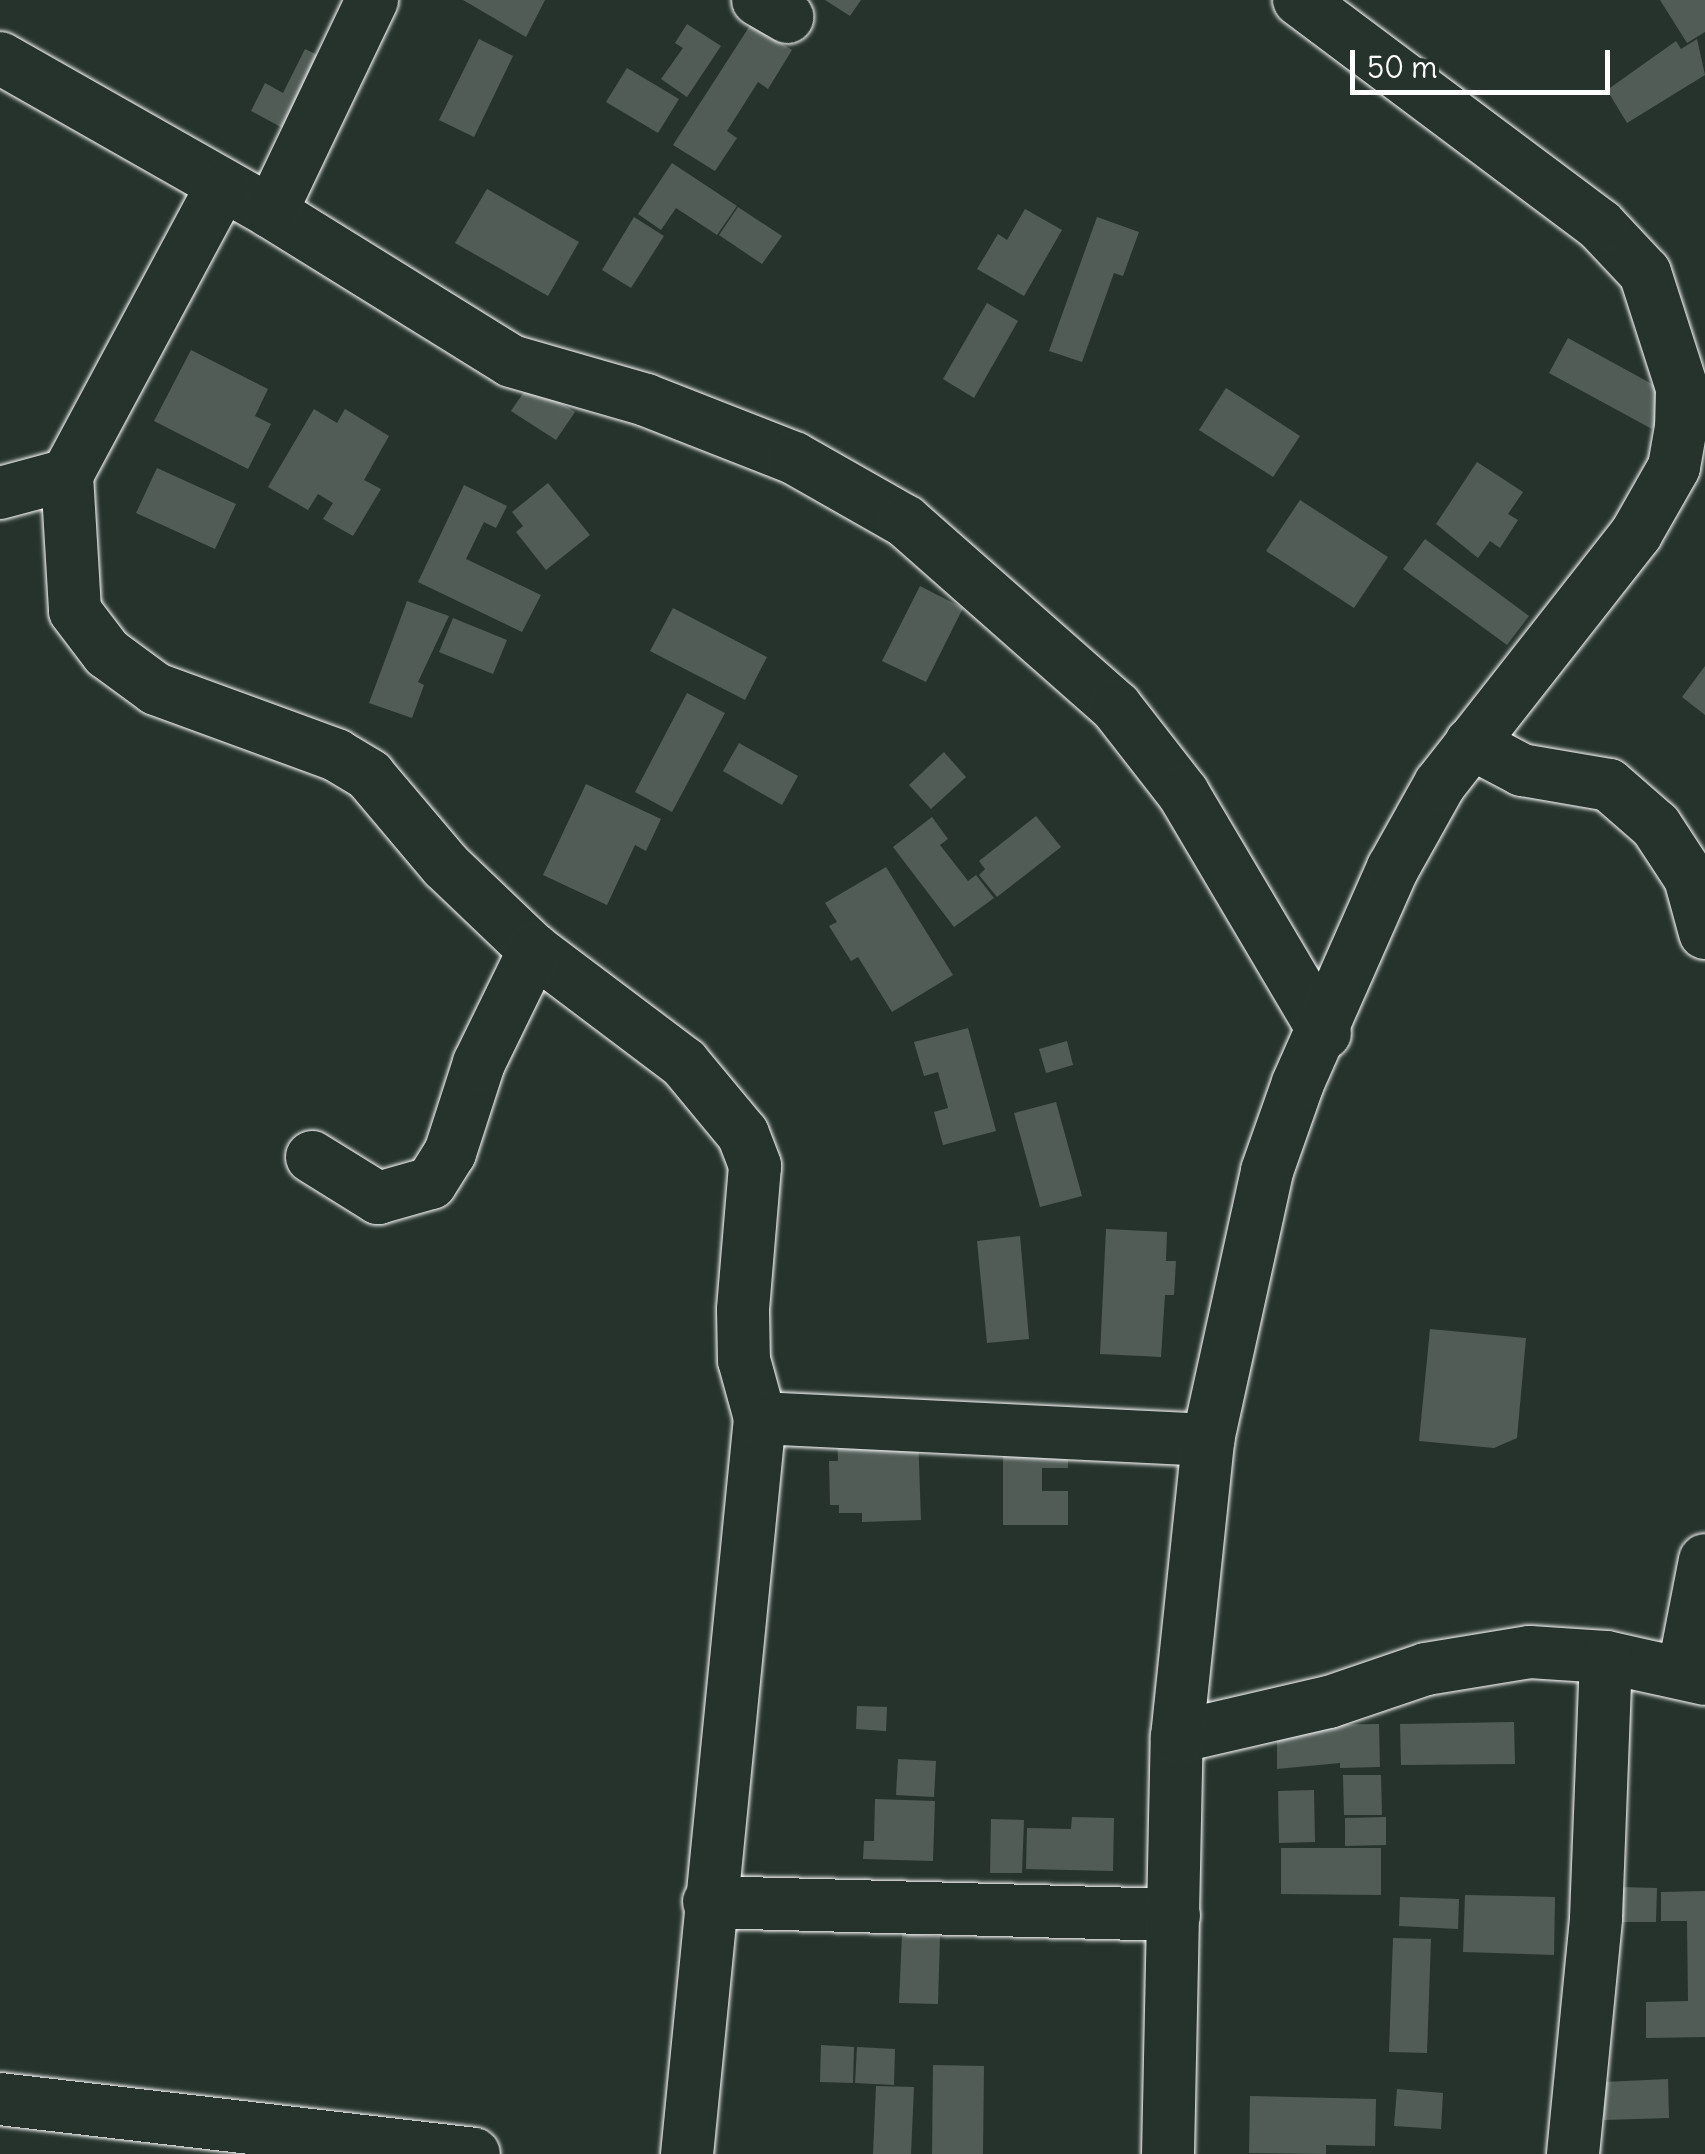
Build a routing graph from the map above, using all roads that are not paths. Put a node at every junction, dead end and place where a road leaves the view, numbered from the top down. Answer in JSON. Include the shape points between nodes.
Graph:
{"nodes":[{"id":1,"x":372,"y":0,"type":"edge"},
{"id":2,"x":1298,"y":0,"type":"edge"},
{"id":3,"x":0,"y":58,"type":"edge"},
{"id":4,"x":222,"y":186,"type":"junction"},
{"id":5,"x":271,"y":212,"type":"junction"},
{"id":6,"x":67,"y":475,"type":"junction"},
{"id":7,"x":0,"y":492,"type":"edge"},
{"id":8,"x":1472,"y":743,"type":"junction"},
{"id":9,"x":1705,"y":933,"type":"edge"},
{"id":10,"x":534,"y":950,"type":"junction"},
{"id":11,"x":1324,"y":1032,"type":"junction"},
{"id":12,"x":312,"y":1157,"type":"dead end"},
{"id":13,"x":760,"y":1418,"type":"junction"},
{"id":14,"x":1208,"y":1440,"type":"junction"},
{"id":15,"x":1705,"y":1560,"type":"edge"},
{"id":16,"x":1606,"y":1657,"type":"junction"},
{"id":17,"x":1694,"y":1676,"type":"edge"},
{"id":18,"x":1177,"y":1737,"type":"junction"},
{"id":19,"x":709,"y":1902,"type":"junction"},
{"id":20,"x":1174,"y":1915,"type":"junction"},
{"id":21,"x":0,"y":2098,"type":"edge"},
{"id":22,"x":311,"y":2146,"type":"edge"},
{"id":23,"x":474,"y":2154,"type":"edge"},
{"id":24,"x":688,"y":2154,"type":"edge"},
{"id":25,"x":1168,"y":2154,"type":"edge"},
{"id":26,"x":1573,"y":2154,"type":"edge"}],
"edges":[{"from":1,"to":5,"type":"street"},
{"from":2,"to":8,"type":"street","via":[[1600,225],[1645,273],[1682,388],[1674,467],[1636,534]]},
{"from":3,"to":4,"type":"street"},
{"from":4,"to":5,"type":"street"},
{"from":4,"to":6,"type":"street"},
{"from":5,"to":11,"type":"street","via":[[510,360],[646,400],[794,458],[905,521],[1116,707],[1183,793]]},
{"from":6,"to":7,"type":"street"},
{"from":6,"to":10,"type":"street","via":[[75,611],[107,653],[156,689],[336,755],[369,776],[446,866]]},
{"from":8,"to":9,"type":"street","via":[[1522,770],[1610,785],[1656,826],[1682,865]]},
{"from":8,"to":11,"type":"street","via":[[1394,868]]},
{"from":10,"to":12,"type":"street","via":[[479,1063],[450,1153],[432,1183],[378,1198]]},
{"from":10,"to":13,"type":"street","via":[[684,1062],[743,1134],[755,1166],[744,1360]]},
{"from":11,"to":14,"type":"street","via":[[1298,1083],[1268,1171]]},
{"from":13,"to":14,"type":"street"},
{"from":13,"to":19,"type":"street"},
{"from":14,"to":18,"type":"street"},
{"from":15,"to":17,"type":"street"},
{"from":16,"to":17,"type":"street"},
{"from":16,"to":18,"type":"street","via":[[1530,1652],[1426,1669],[1329,1702]]},
{"from":16,"to":26,"type":"street","via":[[1596,1918]]},
{"from":18,"to":20,"type":"street"},
{"from":19,"to":20,"type":"street"},
{"from":19,"to":24,"type":"street"},
{"from":20,"to":25,"type":"street"},
{"from":21,"to":22,"type":"street"},
{"from":22,"to":23,"type":"street"}]}
